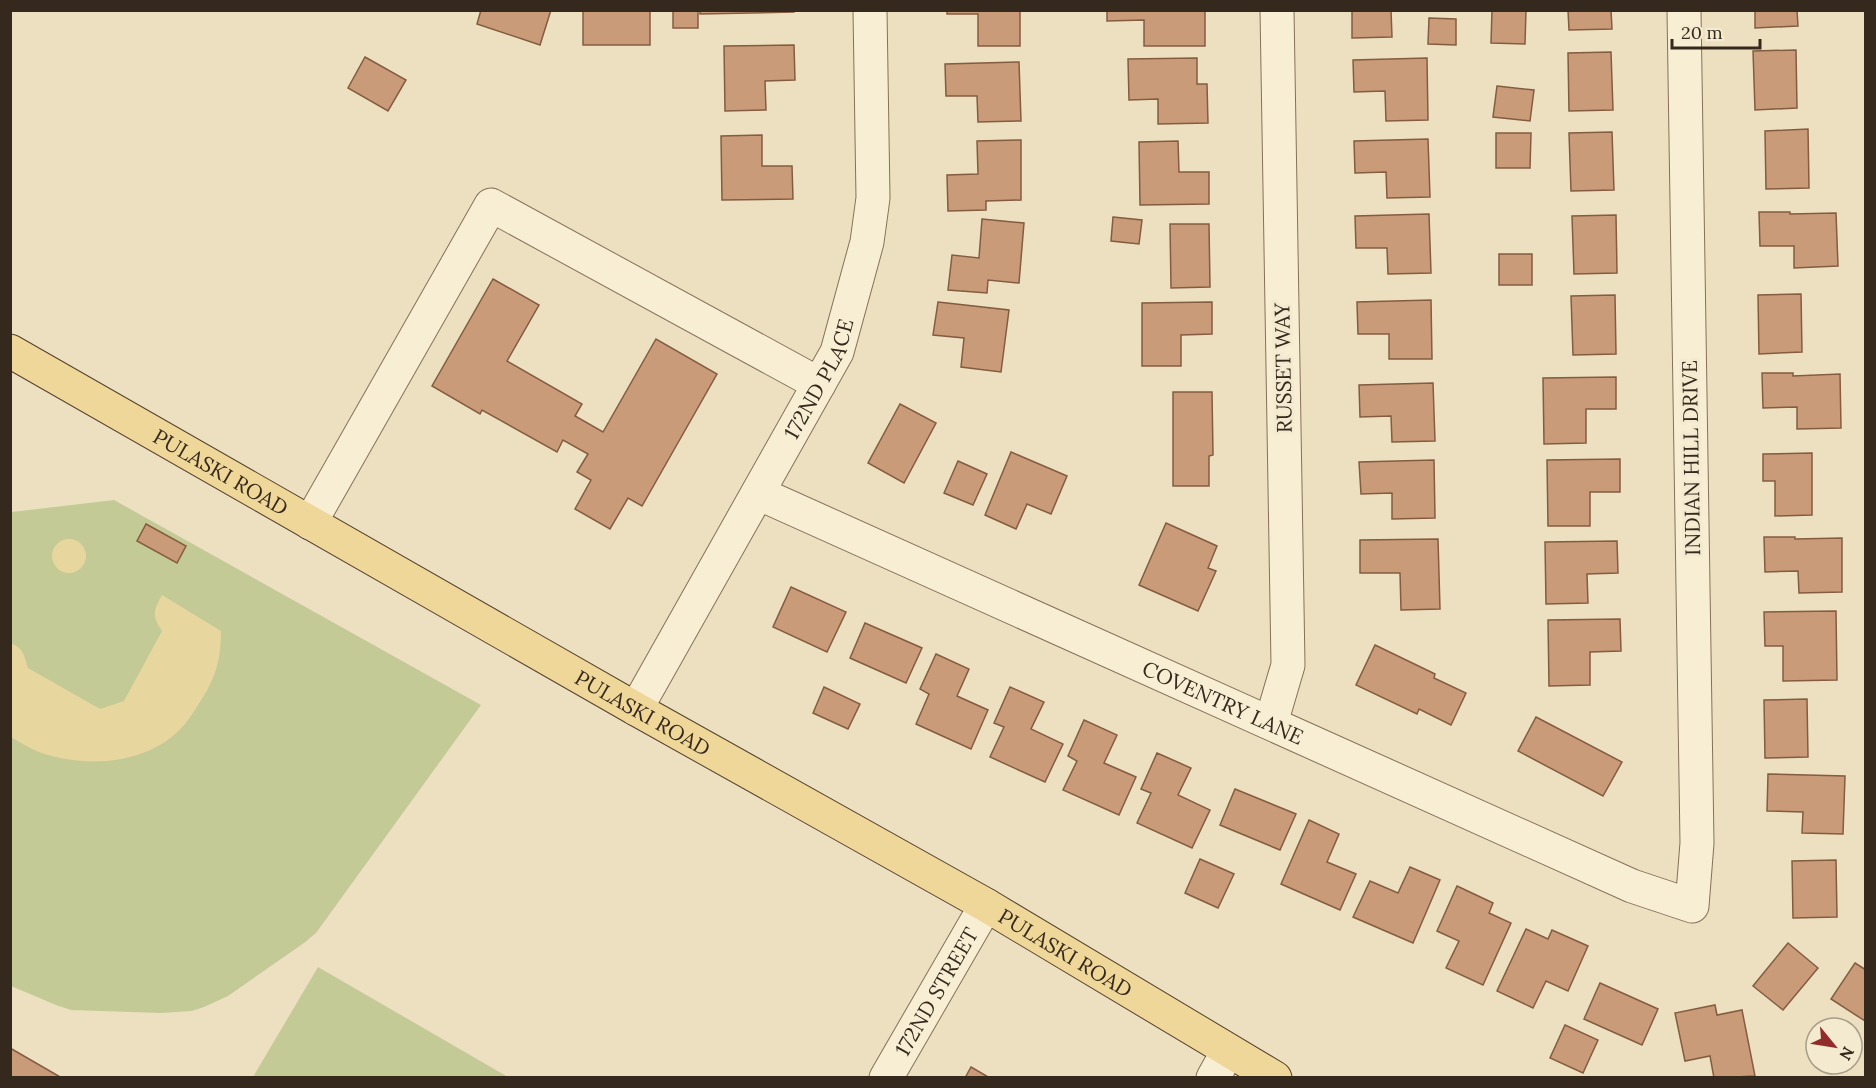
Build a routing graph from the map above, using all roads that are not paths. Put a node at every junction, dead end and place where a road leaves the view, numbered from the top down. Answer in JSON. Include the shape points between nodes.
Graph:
{"nodes":[{"id":1,"x":870,"y":10,"type":"edge"},
{"id":2,"x":1277,"y":10,"type":"edge"},
{"id":3,"x":1684,"y":10,"type":"edge"},
{"id":4,"x":10,"y":351,"type":"edge"},
{"id":5,"x":819,"y":384,"type":"junction"},
{"id":6,"x":758,"y":493,"type":"junction"},
{"id":7,"x":310,"y":523,"type":"junction"},
{"id":8,"x":636,"y":709,"type":"junction"},
{"id":9,"x":1271,"y":723,"type":"junction"},
{"id":10,"x":986,"y":905,"type":"junction"},
{"id":11,"x":1692,"y":906,"type":"joint"},
{"id":12,"x":1220,"y":1064,"type":"edge"},
{"id":13,"x":886,"y":1077,"type":"edge"},
{"id":14,"x":1275,"y":1077,"type":"edge"}],
"edges":[{"from":1,"to":5,"type":"street","name":"172ND PLACE","via":[[873,198],[867,242],[837,352]]},
{"from":2,"to":9,"type":"street","name":"RUSSET WAY","via":[[1288,665]]},
{"from":3,"to":11,"type":"street","name":"INDIAN HILL DRIVE","via":[[1697,843]]},
{"from":4,"to":7,"type":"main road","name":"PULASKI ROAD"},
{"from":5,"to":6,"type":"street","name":"172ND PLACE"},
{"from":5,"to":7,"type":"street","via":[[491,205]]},
{"from":6,"to":8,"type":"street","name":"172ND PLACE"},
{"from":6,"to":9,"type":"street","name":"COVENTRY LANE"},
{"from":7,"to":8,"type":"main road","name":"PULASKI ROAD"},
{"from":8,"to":10,"type":"main road","name":"PULASKI ROAD"},
{"from":9,"to":11,"type":"street","name":"COVENTRY LANE","via":[[1632,886]]},
{"from":10,"to":12,"type":"main road","name":"PULASKI ROAD"},
{"from":10,"to":13,"type":"street","name":"172ND STREET"},
{"from":12,"to":14,"type":"main road","name":"PULASKI ROAD"}]}
